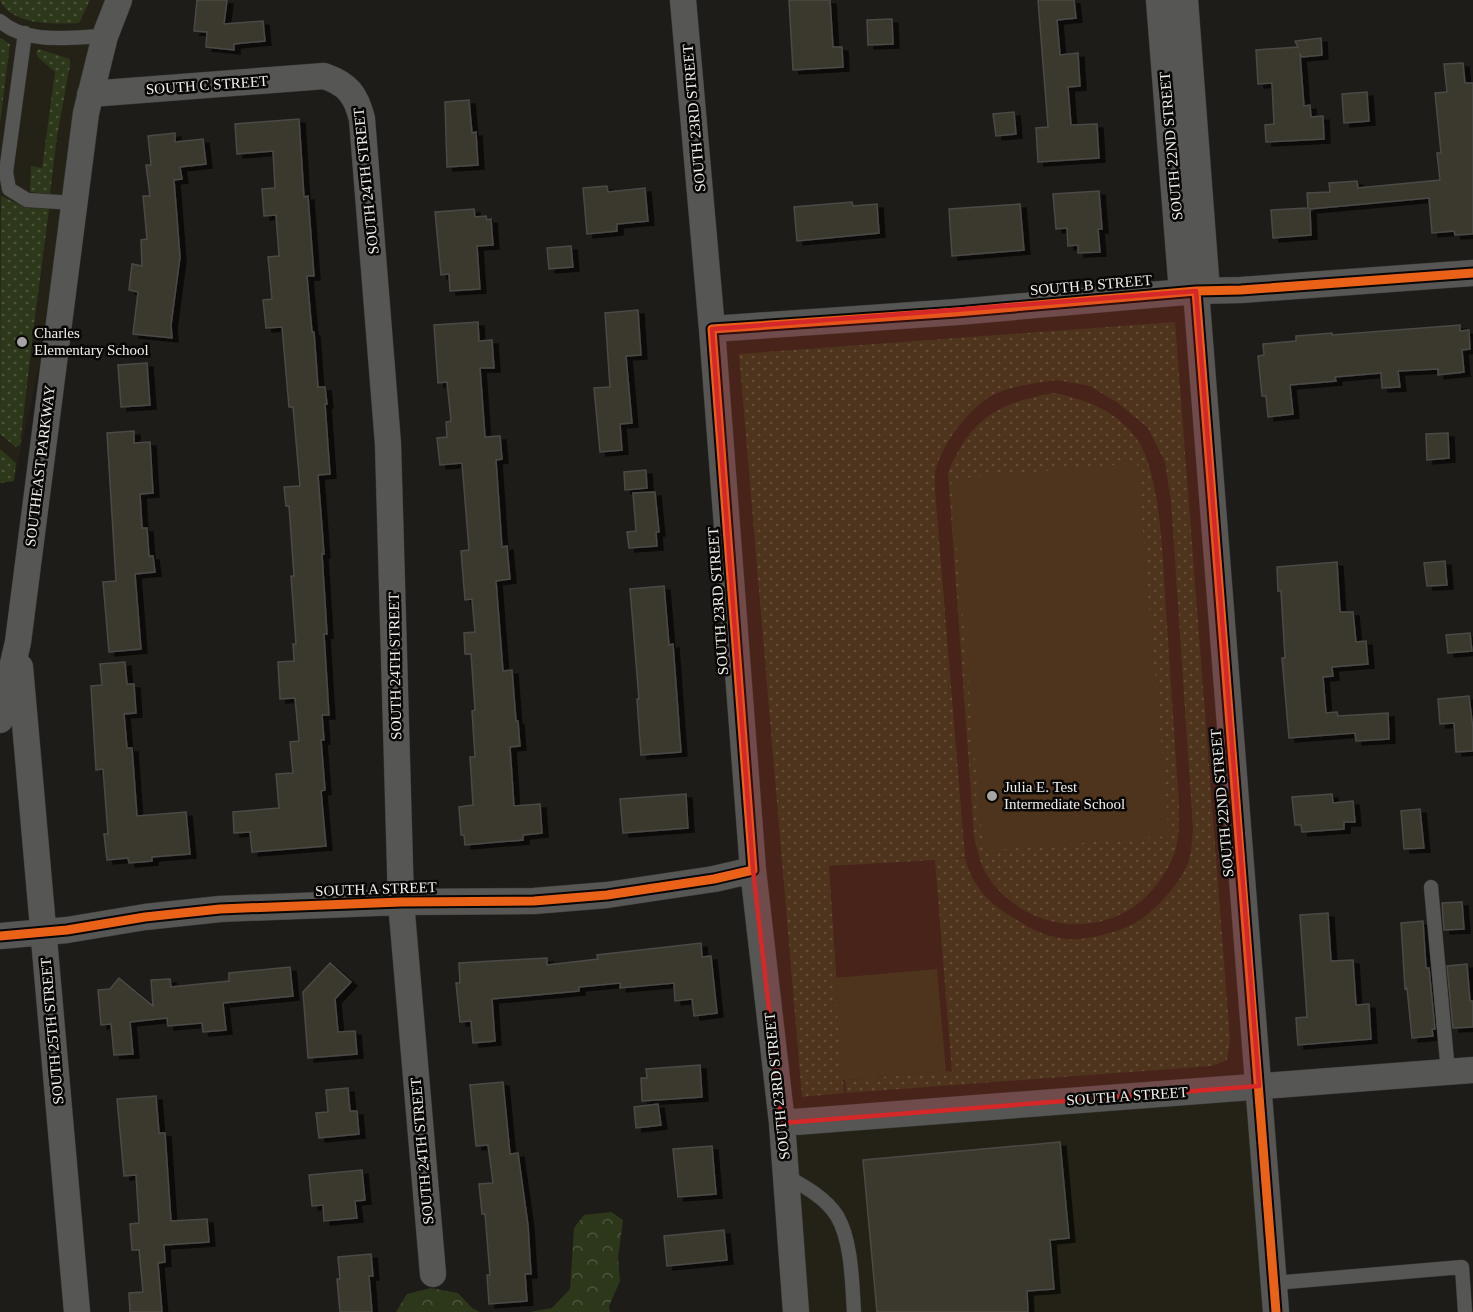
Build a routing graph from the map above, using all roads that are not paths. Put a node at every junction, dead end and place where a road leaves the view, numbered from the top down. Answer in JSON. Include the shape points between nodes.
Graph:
{"nodes":[{"id":1,"x":119,"y":0,"type":"edge"},
{"id":2,"x":683,"y":0,"type":"edge"},
{"id":3,"x":1159,"y":0,"type":"edge"},
{"id":4,"x":1185,"y":0,"type":"edge"},
{"id":5,"x":0,"y":21,"type":"edge"},
{"id":6,"x":25,"y":33,"type":"junction"},
{"id":7,"x":105,"y":36,"type":"junction"},
{"id":8,"x":324,"y":76,"type":"joint"},
{"id":9,"x":90,"y":93,"type":"junction"},
{"id":10,"x":74,"y":203,"type":"junction"},
{"id":11,"x":1473,"y":273,"type":"edge"},
{"id":12,"x":1195,"y":291,"type":"junction"},
{"id":13,"x":712,"y":329,"type":"junction"},
{"id":14,"x":9,"y":643,"type":"edge"},
{"id":15,"x":0,"y":720,"type":"edge"},
{"id":16,"x":753,"y":870,"type":"junction"},
{"id":17,"x":1431,"y":886,"type":"dead end"},
{"id":18,"x":401,"y":902,"type":"junction"},
{"id":19,"x":43,"y":932,"type":"junction"},
{"id":20,"x":0,"y":936,"type":"edge"},
{"id":21,"x":1461,"y":1071,"type":"edge"},
{"id":22,"x":1259,"y":1086,"type":"junction"},
{"id":23,"x":782,"y":1123,"type":"junction"},
{"id":24,"x":786,"y":1176,"type":"junction"},
{"id":25,"x":433,"y":1274,"type":"dead end"},
{"id":26,"x":1274,"y":1283,"type":"junction"},
{"id":27,"x":77,"y":1312,"type":"edge"},
{"id":28,"x":796,"y":1312,"type":"edge"},
{"id":29,"x":854,"y":1312,"type":"edge"},
{"id":30,"x":1276,"y":1312,"type":"edge"},
{"id":31,"x":1465,"y":1312,"type":"edge"}],
"edges":[{"from":1,"to":7,"type":"street","name":"SOUTHEAST PARKWAY"},
{"from":2,"to":13,"type":"street","name":"SOUTH 23RD STREET"},
{"from":3,"to":12,"type":"street","name":"SOUTH 22ND STREET"},
{"from":4,"to":12,"type":"street","name":"SOUTH 22ND STREET"},
{"from":5,"to":6,"type":"lane","via":[[9,29]]},
{"from":6,"to":7,"type":"lane","via":[[42,38]]},
{"from":6,"to":10,"type":"lane","via":[[6,172],[9,189],[27,200]]},
{"from":7,"to":9,"type":"street","name":"SOUTHEAST PARKWAY"},
{"from":8,"to":9,"type":"street","name":"SOUTH C STREET"},
{"from":8,"to":18,"type":"street","name":"SOUTH 24TH STREET","via":[[344,86],[358,101],[362,119],[388,444]]},
{"from":9,"to":10,"type":"street","name":"SOUTHEAST PARKWAY"},
{"from":10,"to":14,"type":"street","name":"SOUTHEAST PARKWAY"},
{"from":11,"to":12,"type":"street","name":"SOUTH B STREET"},
{"from":12,"to":13,"type":"street","name":"SOUTH B STREET"},
{"from":12,"to":22,"type":"street","name":"SOUTH 22ND STREET"},
{"from":13,"to":16,"type":"street","name":"SOUTH 23RD STREET"},
{"from":14,"to":15,"type":"street","name":"SOUTHEAST PARKWAY"},
{"from":14,"to":19,"type":"street","name":"SOUTH 25TH STREET"},
{"from":16,"to":18,"type":"street","name":"SOUTH A STREET","via":[[607,895],[534,901]]},
{"from":16,"to":23,"type":"street","name":"SOUTH 23RD STREET"},
{"from":17,"to":21,"type":"lane"},
{"from":18,"to":19,"type":"street","name":"SOUTH A STREET","via":[[220,909]]},
{"from":18,"to":25,"type":"street","name":"SOUTH 24TH STREET"},
{"from":19,"to":20,"type":"street","name":"SOUTH A STREET"},
{"from":19,"to":27,"type":"street","name":"SOUTH 25TH STREET"},
{"from":21,"to":22,"type":"street","name":"SOUTH A STREET"},
{"from":22,"to":23,"type":"street","name":"SOUTH A STREET"},
{"from":22,"to":26,"type":"street","name":"SOUTH 22ND STREET"},
{"from":23,"to":24,"type":"street","name":"SOUTH 23RD STREET"},
{"from":24,"to":28,"type":"street","name":"SOUTH 23RD STREET"},
{"from":24,"to":29,"type":"lane","via":[[814,1193],[837,1216],[849,1249]]},
{"from":26,"to":30,"type":"street","name":"SOUTH 22ND STREET"},
{"from":26,"to":31,"type":"lane","via":[[1462,1268]]}]}
